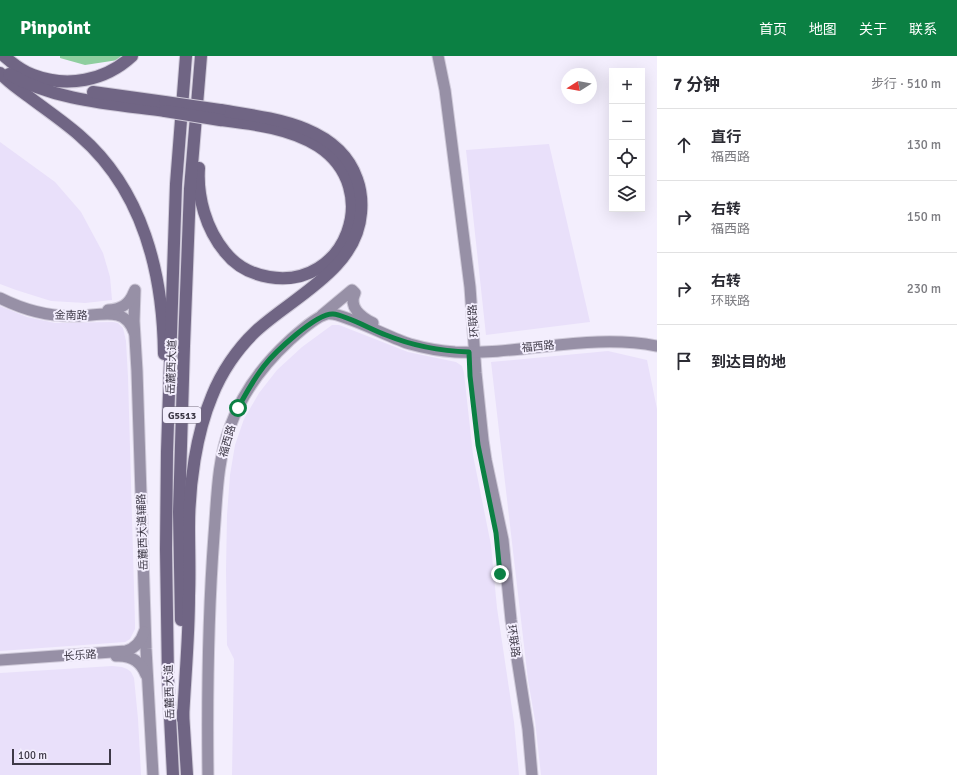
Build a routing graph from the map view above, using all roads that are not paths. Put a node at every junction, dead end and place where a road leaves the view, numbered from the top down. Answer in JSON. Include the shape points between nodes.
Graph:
{"nodes":[{"id":1,"x":4,"y":56,"type":"edge"},
{"id":2,"x":132,"y":56,"type":"edge"},
{"id":3,"x":186,"y":56,"type":"edge"},
{"id":4,"x":200,"y":56,"type":"edge"},
{"id":5,"x":207,"y":56,"type":"edge"},
{"id":6,"x":432,"y":56,"type":"edge"},
{"id":7,"x":438,"y":56,"type":"edge"},
{"id":8,"x":0,"y":68,"type":"edge"},
{"id":9,"x":0,"y":73,"type":"edge"},
{"id":10,"x":31,"y":75,"type":"junction"},
{"id":11,"x":165,"y":107,"type":"junction"},
{"id":12,"x":220,"y":115,"type":"junction"},
{"id":13,"x":135,"y":290,"type":"joint"},
{"id":14,"x":0,"y":294,"type":"edge"},
{"id":15,"x":0,"y":298,"type":"edge"},
{"id":16,"x":320,"y":317,"type":"junction"},
{"id":17,"x":135,"y":335,"type":"junction"},
{"id":18,"x":657,"y":340,"type":"edge"},
{"id":19,"x":657,"y":346,"type":"edge"},
{"id":20,"x":472,"y":348,"type":"junction"},
{"id":21,"x":145,"y":625,"type":"junction"},
{"id":22,"x":0,"y":660,"type":"edge"},
{"id":23,"x":0,"y":663,"type":"edge"},
{"id":24,"x":168,"y":679,"type":"junction"},
{"id":25,"x":147,"y":680,"type":"junction"},
{"id":26,"x":183,"y":719,"type":"junction"},
{"id":27,"x":186,"y":757,"type":"junction"},
{"id":28,"x":172,"y":771,"type":"edge"},
{"id":29,"x":153,"y":775,"type":"edge"},
{"id":30,"x":187,"y":775,"type":"edge"},
{"id":31,"x":191,"y":775,"type":"edge"},
{"id":32,"x":208,"y":775,"type":"edge"},
{"id":33,"x":526,"y":775,"type":"edge"},
{"id":34,"x":532,"y":775,"type":"edge"}],
"edges":[{"from":1,"to":10,"type":"highway"},
{"from":2,"to":10,"type":"highway","via":[[111,71],[90,79],[62,81]]},
{"from":3,"to":24,"type":"highway","name":"岳麓西大道","number":"G5513","via":[[176,184],[167,452]]},
{"from":4,"to":26,"type":"highway","name":"岳麓西大道","number":"G5513","via":[[190,189],[179,512]]},
{"from":5,"to":12,"type":"highway","via":[[198,177],[204,215],[210,228],[228,256],[254,274],[291,278],[320,267],[341,246],[351,224],[352,200],[346,177],[327,152],[309,141]]},
{"from":6,"to":20,"type":"main road","name":"环联路"},
{"from":7,"to":20,"type":"main road","name":"环联路","via":[[445,90],[470,282]]},
{"from":8,"to":11,"type":"highway","via":[[28,85],[53,93],[80,99]]},
{"from":9,"to":24,"type":"highway","via":[[80,136],[106,164],[127,195],[148,241],[161,310],[164,352],[159,538],[160,610]]},
{"from":10,"to":11,"type":"highway","via":[[68,88]]},
{"from":11,"to":12,"type":"highway","bridge":true},
{"from":12,"to":26,"type":"highway","via":[[290,124],[319,136],[334,147],[353,169],[362,205],[355,239],[341,260],[322,279],[253,334],[232,360],[212,396],[198,442],[191,494]]},
{"from":13,"to":14,"type":"main road","name":"金南路","via":[[128,303],[121,308],[75,312],[39,309]]},
{"from":13,"to":17,"type":"main road","name":"岳麓西大道辅路"},
{"from":15,"to":17,"type":"main road","name":"金南路","via":[[48,314],[116,314],[130,323]]},
{"from":16,"to":20,"type":"main road","name":"福西路","via":[[339,315],[409,344],[433,349]]},
{"from":16,"to":20,"type":"main road","via":[[352,290],[355,293],[353,300],[356,311],[382,327],[413,338]]},
{"from":16,"to":32,"type":"main road","name":"福西路","via":[[292,338],[264,366],[246,392],[224,444],[219,468],[212,553]]},
{"from":17,"to":21,"type":"main road","name":"岳麓西大道辅路"},
{"from":18,"to":20,"type":"main road","via":[[623,335],[599,335]]},
{"from":19,"to":20,"type":"main road","name":"福西路","via":[[606,342]]},
{"from":20,"to":33,"type":"main road","name":"环联路","via":[[470,376],[478,445],[496,533],[510,664]]},
{"from":20,"to":34,"type":"main road","name":"环联路","via":[[483,440],[503,540]]},
{"from":21,"to":22,"type":"main road","name":"长乐路","via":[[138,644],[126,651]]},
{"from":21,"to":25,"type":"main road","name":"岳麓西大道辅路"},
{"from":23,"to":25,"type":"main road","name":"长乐路","via":[[126,656],[139,663]]},
{"from":24,"to":28,"type":"highway","name":"岳麓西大道","number":"G5513"},
{"from":25,"to":29,"type":"main road","name":"岳麓西大道辅路"},
{"from":26,"to":27,"type":"highway","name":"岳麓西大道","number":"G5513"},
{"from":27,"to":30,"type":"highway","name":"岳麓西大道","number":"G5513"},
{"from":27,"to":31,"type":"highway"}]}
